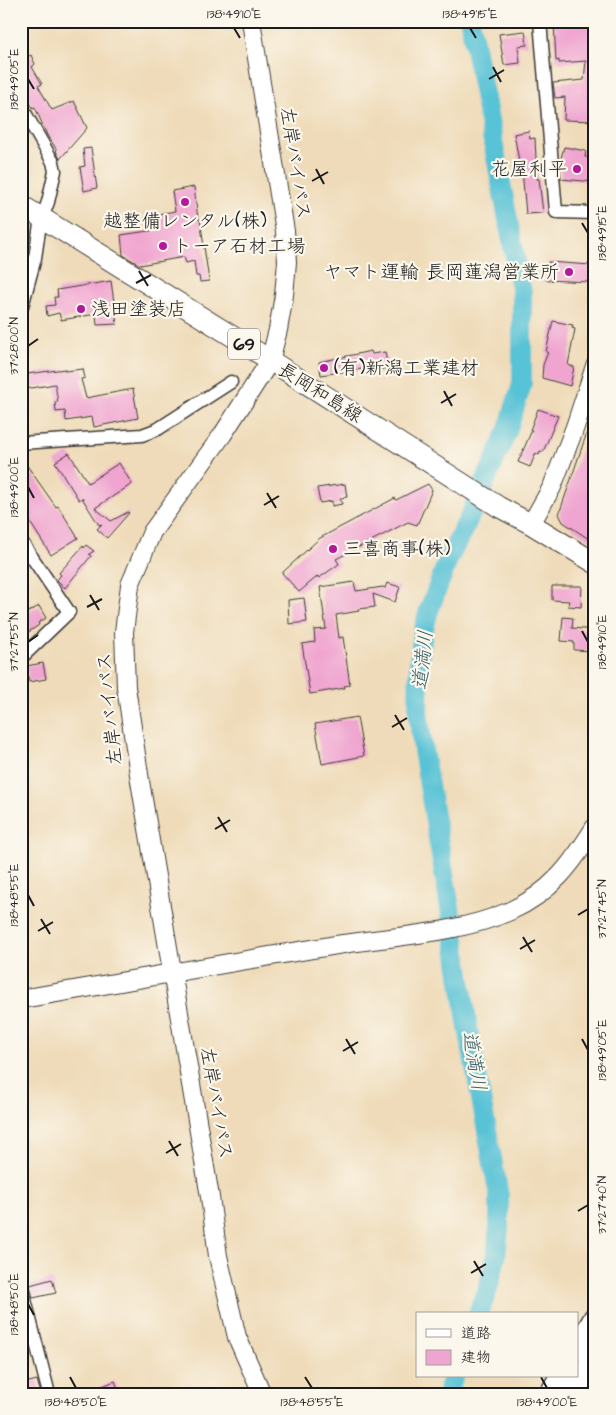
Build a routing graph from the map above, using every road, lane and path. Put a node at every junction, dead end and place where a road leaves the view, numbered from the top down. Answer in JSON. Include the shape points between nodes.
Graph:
{"nodes":[{"id":1,"x":251,"y":21,"type":"edge"},
{"id":2,"x":540,"y":21,"type":"edge"},
{"id":3,"x":21,"y":106,"type":"edge"},
{"id":4,"x":21,"y":205,"type":"edge"},
{"id":5,"x":595,"y":213,"type":"edge"},
{"id":6,"x":42,"y":219,"type":"junction"},
{"id":7,"x":21,"y":310,"type":"edge"},
{"id":8,"x":270,"y":361,"type":"junction"},
{"id":9,"x":593,"y":378,"type":"edge"},
{"id":10,"x":231,"y":382,"type":"dead end"},
{"id":11,"x":21,"y":442,"type":"edge"},
{"id":12,"x":531,"y":524,"type":"junction"},
{"id":13,"x":21,"y":540,"type":"edge"},
{"id":14,"x":595,"y":564,"type":"edge"},
{"id":15,"x":21,"y":658,"type":"edge"},
{"id":16,"x":595,"y":827,"type":"edge"},
{"id":17,"x":173,"y":974,"type":"junction"},
{"id":18,"x":21,"y":999,"type":"edge"},
{"id":19,"x":21,"y":1284,"type":"edge"},
{"id":20,"x":595,"y":1318,"type":"edge"},
{"id":21,"x":578,"y":1347,"type":"edge"},
{"id":22,"x":595,"y":1355,"type":"edge"},
{"id":23,"x":560,"y":1378,"type":"edge"},
{"id":24,"x":49,"y":1394,"type":"edge"},
{"id":25,"x":262,"y":1394,"type":"edge"},
{"id":26,"x":551,"y":1394,"type":"edge"},
{"id":27,"x":573,"y":1394,"type":"edge"}],
"edges":[{"from":1,"to":8,"type":"street","name":"左岸バイパス","via":[[285,231],[287,262],[280,321]]},
{"from":2,"to":5,"type":"street","via":[[556,212]]},
{"from":3,"to":6,"type":"street","via":[[55,171]]},
{"from":4,"to":6,"type":"main road","name":"長岡和島線","number":"69"},
{"from":6,"to":7,"type":"street"},
{"from":6,"to":8,"type":"main road","name":"長岡和島線","number":"69"},
{"from":8,"to":12,"type":"main road","name":"長岡和島線","number":"69"},
{"from":8,"to":17,"type":"street","name":"左岸バイパス","via":[[223,434],[152,532],[130,585],[127,602],[124,632],[126,687]]},
{"from":9,"to":12,"type":"street","via":[[552,487]]},
{"from":10,"to":11,"type":"street","via":[[158,429],[142,435]]},
{"from":12,"to":14,"type":"main road","name":"長岡和島線","number":"69"},
{"from":13,"to":15,"type":"street","via":[[69,612]]},
{"from":16,"to":17,"type":"street","via":[[575,859],[546,889],[511,911],[467,925]]},
{"from":17,"to":18,"type":"street"},
{"from":17,"to":25,"type":"street","name":"左岸バイパス","via":[[218,1256],[238,1337]]},
{"from":19,"to":24,"type":"street"},
{"from":20,"to":21,"type":"highway"},
{"from":22,"to":27,"type":"highway"},
{"from":23,"to":26,"type":"highway"}]}
